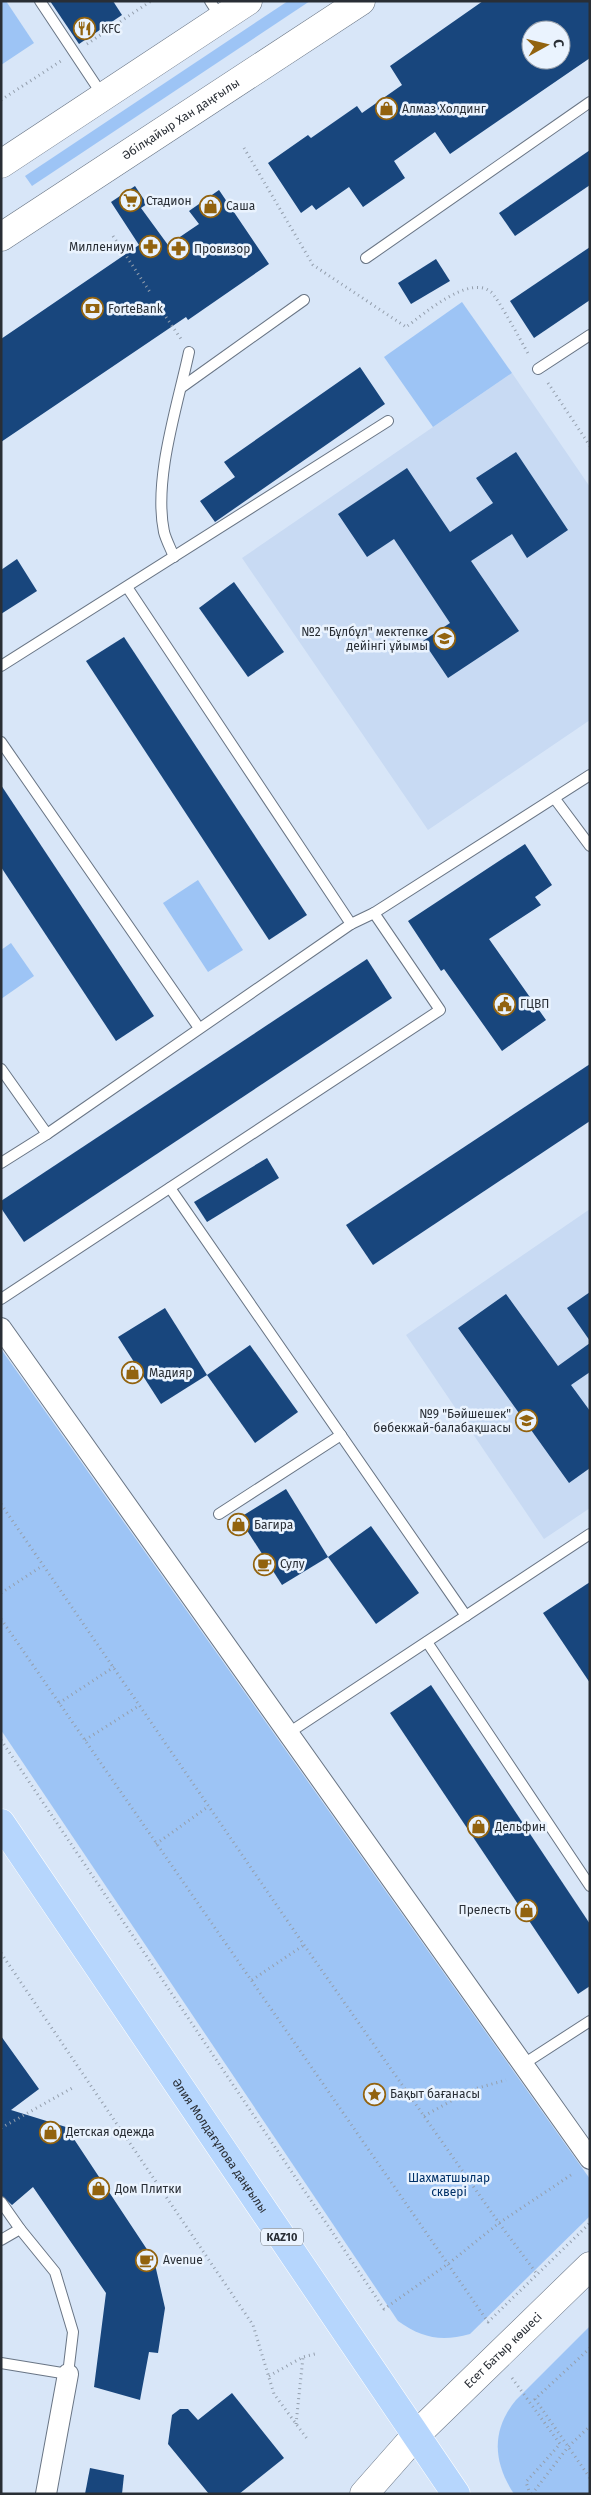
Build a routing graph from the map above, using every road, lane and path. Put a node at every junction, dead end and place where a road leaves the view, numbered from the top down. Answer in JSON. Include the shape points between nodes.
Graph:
{"nodes":[{"id":1,"x":40,"y":1,"type":"edge"},
{"id":2,"x":248,"y":1,"type":"edge"},
{"id":3,"x":361,"y":1,"type":"edge"},
{"id":4,"x":216,"y":10,"type":"edge"},
{"id":5,"x":103,"y":97,"type":"junction"},
{"id":6,"x":590,"y":102,"type":"edge"},
{"id":7,"x":244,"y":148,"type":"dead end"},
{"id":8,"x":1,"y":164,"type":"edge"},
{"id":9,"x":113,"y":236,"type":"dead end"},
{"id":10,"x":1,"y":237,"type":"edge"},
{"id":11,"x":366,"y":258,"type":"dead end"},
{"id":12,"x":150,"y":292,"type":"dead end"},
{"id":13,"x":304,"y":300,"type":"dead end"},
{"id":14,"x":166,"y":317,"type":"dead end"},
{"id":15,"x":590,"y":335,"type":"edge"},
{"id":16,"x":189,"y":352,"type":"joint"},
{"id":17,"x":538,"y":370,"type":"junction"},
{"id":18,"x":182,"y":387,"type":"junction"},
{"id":19,"x":388,"y":421,"type":"dead end"},
{"id":20,"x":590,"y":446,"type":"edge"},
{"id":21,"x":174,"y":557,"type":"junction"},
{"id":22,"x":127,"y":587,"type":"junction"},
{"id":23,"x":1,"y":666,"type":"edge"},
{"id":24,"x":1,"y":742,"type":"edge"},
{"id":25,"x":590,"y":775,"type":"edge"},
{"id":26,"x":555,"y":799,"type":"junction"},
{"id":27,"x":590,"y":846,"type":"edge"},
{"id":28,"x":374,"y":913,"type":"junction"},
{"id":29,"x":351,"y":924,"type":"junction"},
{"id":30,"x":199,"y":1028,"type":"junction"},
{"id":31,"x":1,"y":1069,"type":"edge"},
{"id":32,"x":47,"y":1134,"type":"junction"},
{"id":33,"x":1,"y":1163,"type":"edge"},
{"id":34,"x":170,"y":1188,"type":"junction"},
{"id":35,"x":1,"y":1299,"type":"edge"},
{"id":36,"x":1,"y":1328,"type":"edge"},
{"id":37,"x":341,"y":1435,"type":"junction"},
{"id":38,"x":1,"y":1504,"type":"edge"},
{"id":39,"x":219,"y":1514,"type":"dead end"},
{"id":40,"x":590,"y":1534,"type":"edge"},
{"id":41,"x":42,"y":1566,"type":"junction"},
{"id":42,"x":1,"y":1593,"type":"edge"},
{"id":43,"x":466,"y":1616,"type":"junction"},
{"id":44,"x":1,"y":1619,"type":"edge"},
{"id":45,"x":427,"y":1642,"type":"junction"},
{"id":46,"x":114,"y":1668,"type":"junction"},
{"id":47,"x":59,"y":1703,"type":"junction"},
{"id":48,"x":140,"y":1705,"type":"junction"},
{"id":49,"x":287,"y":1734,"type":"junction"},
{"id":50,"x":1,"y":1740,"type":"edge"},
{"id":51,"x":85,"y":1740,"type":"junction"},
{"id":52,"x":209,"y":1806,"type":"junction"},
{"id":53,"x":1,"y":1823,"type":"edge"},
{"id":54,"x":156,"y":1844,"type":"junction"},
{"id":55,"x":590,"y":1886,"type":"edge"},
{"id":56,"x":304,"y":1945,"type":"junction"},
{"id":57,"x":1,"y":1953,"type":"edge"},
{"id":58,"x":252,"y":1980,"type":"junction"},
{"id":59,"x":590,"y":2021,"type":"edge"},
{"id":60,"x":525,"y":2070,"type":"junction"},
{"id":61,"x":74,"y":2086,"type":"dead end"},
{"id":62,"x":424,"y":2116,"type":"junction"},
{"id":63,"x":1,"y":2128,"type":"edge"},
{"id":64,"x":583,"y":2165,"type":"edge"},
{"id":65,"x":1,"y":2202,"type":"edge"},
{"id":66,"x":499,"y":2223,"type":"junction"},
{"id":67,"x":590,"y":2223,"type":"edge"},
{"id":68,"x":20,"y":2228,"type":"junction"},
{"id":69,"x":1,"y":2240,"type":"edge"},
{"id":70,"x":448,"y":2264,"type":"junction"},
{"id":71,"x":590,"y":2266,"type":"edge"},
{"id":72,"x":537,"y":2274,"type":"junction"},
{"id":73,"x":590,"y":2348,"type":"edge"},
{"id":74,"x":314,"y":2354,"type":"dead end"},
{"id":75,"x":303,"y":2357,"type":"junction"},
{"id":76,"x":496,"y":2357,"type":"junction"},
{"id":77,"x":1,"y":2363,"type":"edge"},
{"id":78,"x":68,"y":2374,"type":"junction"},
{"id":79,"x":269,"y":2376,"type":"junction"},
{"id":80,"x":296,"y":2424,"type":"junction"},
{"id":81,"x":590,"y":2426,"type":"edge"},
{"id":82,"x":416,"y":2435,"type":"junction"},
{"id":83,"x":308,"y":2440,"type":"dead end"},
{"id":84,"x":568,"y":2447,"type":"junction"},
{"id":85,"x":590,"y":2478,"type":"edge"},
{"id":86,"x":46,"y":2494,"type":"edge"},
{"id":87,"x":364,"y":2494,"type":"edge"},
{"id":88,"x":456,"y":2494,"type":"edge"},
{"id":89,"x":531,"y":2494,"type":"edge"}],
"edges":[{"from":1,"to":5,"type":"lane"},
{"from":2,"to":4,"type":"main road"},
{"from":3,"to":10,"type":"main road","name":"Әбілқайыр Хан даңғылы"},
{"from":4,"to":5,"type":"main road"},
{"from":5,"to":8,"type":"main road"},
{"from":6,"to":11,"type":"lane"},
{"from":7,"to":17,"type":"path","via":[[313,265],[406,327],[460,290],[476,286],[491,292]]},
{"from":9,"to":12,"type":"path"},
{"from":13,"to":18,"type":"lane"},
{"from":14,"to":16,"type":"path"},
{"from":15,"to":17,"type":"lane"},
{"from":16,"to":18,"type":"lane"},
{"from":17,"to":20,"type":"path"},
{"from":18,"to":21,"type":"lane","via":[[162,486],[164,533]]},
{"from":19,"to":21,"type":"lane"},
{"from":21,"to":22,"type":"lane"},
{"from":22,"to":23,"type":"lane"},
{"from":22,"to":29,"type":"lane"},
{"from":24,"to":30,"type":"lane"},
{"from":25,"to":26,"type":"lane"},
{"from":26,"to":27,"type":"lane"},
{"from":26,"to":28,"type":"lane"},
{"from":28,"to":29,"type":"lane"},
{"from":28,"to":34,"type":"lane","via":[[440,1010]]},
{"from":29,"to":30,"type":"lane"},
{"from":30,"to":32,"type":"lane"},
{"from":31,"to":32,"type":"lane"},
{"from":32,"to":33,"type":"lane"},
{"from":34,"to":35,"type":"lane"},
{"from":34,"to":37,"type":"lane"},
{"from":36,"to":49,"type":"street"},
{"from":37,"to":39,"type":"lane"},
{"from":37,"to":43,"type":"lane"},
{"from":38,"to":41,"type":"path"},
{"from":40,"to":43,"type":"lane"},
{"from":41,"to":42,"type":"path"},
{"from":41,"to":46,"type":"path"},
{"from":43,"to":45,"type":"lane"},
{"from":44,"to":47,"type":"path"},
{"from":45,"to":49,"type":"lane"},
{"from":45,"to":55,"type":"lane"},
{"from":46,"to":47,"type":"path"},
{"from":46,"to":48,"type":"path"},
{"from":47,"to":51,"type":"path"},
{"from":48,"to":51,"type":"path"},
{"from":48,"to":52,"type":"path"},
{"from":49,"to":60,"type":"street"},
{"from":50,"to":70,"type":"path","via":[[384,2309]]},
{"from":51,"to":54,"type":"path"},
{"from":52,"to":54,"type":"path"},
{"from":52,"to":56,"type":"path"},
{"from":53,"to":82,"type":"main road","name":"Әлия Молдағұлова даңғылы","number":"KAZ10"},
{"from":54,"to":58,"type":"path"},
{"from":56,"to":58,"type":"path"},
{"from":56,"to":62,"type":"path"},
{"from":57,"to":79,"type":"path","via":[[253,2325]]},
{"from":58,"to":70,"type":"path"},
{"from":59,"to":60,"type":"lane"},
{"from":60,"to":62,"type":"path","via":[[471,2090]]},
{"from":60,"to":64,"type":"street"},
{"from":61,"to":63,"type":"path"},
{"from":62,"to":66,"type":"path"},
{"from":64,"to":66,"type":"path"},
{"from":65,"to":68,"type":"lane"},
{"from":66,"to":70,"type":"path"},
{"from":66,"to":72,"type":"path"},
{"from":67,"to":72,"type":"path"},
{"from":68,"to":69,"type":"lane"},
{"from":68,"to":78,"type":"lane","via":[[55,2272],[74,2332]]},
{"from":70,"to":72,"type":"path","via":[[488,2322]]},
{"from":71,"to":76,"type":"main road","name":"Есет Батыр көшесі"},
{"from":73,"to":84,"type":"path","via":[[535,2399]]},
{"from":74,"to":75,"type":"path"},
{"from":75,"to":79,"type":"path"},
{"from":75,"to":80,"type":"path"},
{"from":76,"to":82,"type":"main road","name":"Есет Батыр көшесі"},
{"from":76,"to":89,"type":"path","via":[[560,2444],[526,2482]]},
{"from":77,"to":78,"type":"lane"},
{"from":78,"to":86,"type":"street"},
{"from":79,"to":80,"type":"path","via":[[274,2394]]},
{"from":80,"to":83,"type":"path"},
{"from":81,"to":84,"type":"path"},
{"from":82,"to":87,"type":"main road","name":"Есет Батыр көшесі"},
{"from":82,"to":88,"type":"main road","name":"Әлия Молдағұлова даңғылы","number":"KAZ10"},
{"from":84,"to":85,"type":"path"},
{"from":84,"to":89,"type":"path"}]}
